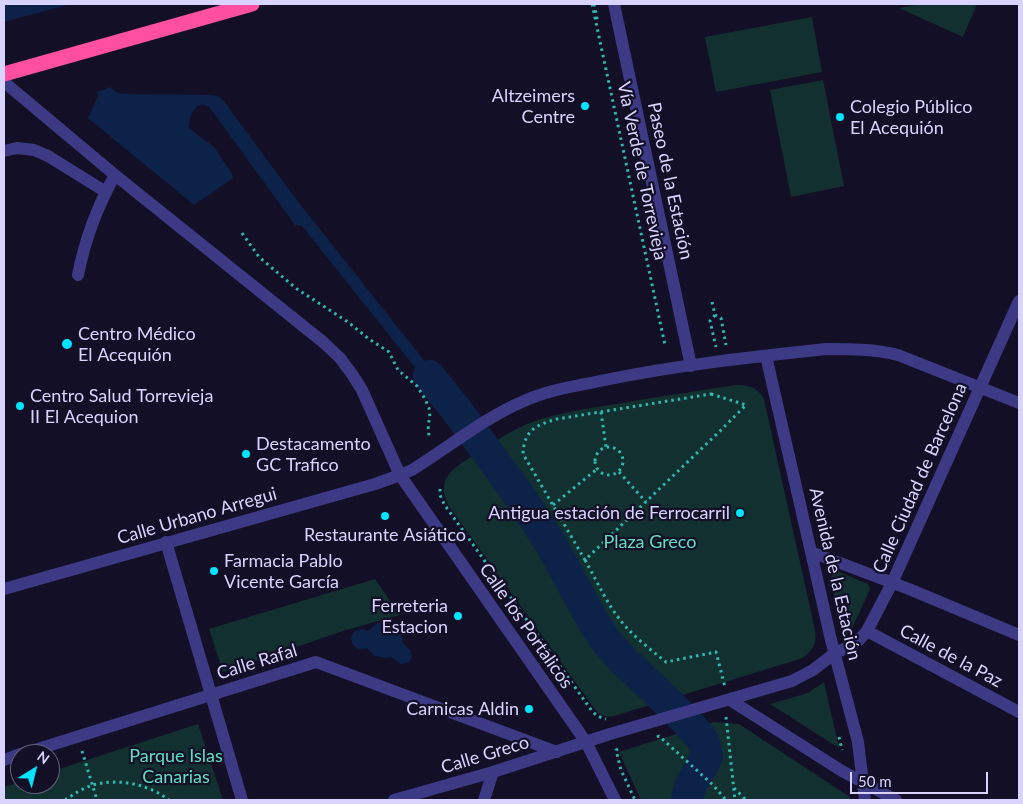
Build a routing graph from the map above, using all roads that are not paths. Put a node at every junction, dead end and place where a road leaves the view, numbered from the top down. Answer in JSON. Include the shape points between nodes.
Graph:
{"nodes":[{"id":1,"x":252,"y":4,"type":"edge"},
{"id":2,"x":614,"y":4,"type":"edge"},
{"id":3,"x":4,"y":74,"type":"edge"},
{"id":4,"x":4,"y":82,"type":"edge"},
{"id":5,"x":4,"y":151,"type":"edge"},
{"id":6,"x":115,"y":175,"type":"junction"},
{"id":7,"x":106,"y":192,"type":"junction"},
{"id":8,"x":78,"y":275,"type":"dead end"},
{"id":9,"x":1019,"y":301,"type":"edge"},
{"id":10,"x":766,"y":356,"type":"junction"},
{"id":11,"x":691,"y":366,"type":"junction"},
{"id":12,"x":980,"y":388,"type":"junction"},
{"id":13,"x":1019,"y":403,"type":"edge"},
{"id":14,"x":400,"y":475,"type":"junction"},
{"id":15,"x":166,"y":542,"type":"junction"},
{"id":16,"x":812,"y":552,"type":"junction"},
{"id":17,"x":892,"y":583,"type":"junction"},
{"id":18,"x":4,"y":589,"type":"edge"},
{"id":19,"x":867,"y":631,"type":"junction"},
{"id":20,"x":1019,"y":635,"type":"edge"},
{"id":21,"x":835,"y":653,"type":"junction"},
{"id":22,"x":210,"y":695,"type":"junction"},
{"id":23,"x":727,"y":701,"type":"junction"},
{"id":24,"x":1019,"y":712,"type":"edge"},
{"id":25,"x":586,"y":742,"type":"junction"},
{"id":26,"x":53,"y":744,"type":"edge"},
{"id":27,"x":557,"y":752,"type":"junction"},
{"id":28,"x":493,"y":772,"type":"junction"},
{"id":29,"x":864,"y":784,"type":"junction"},
{"id":30,"x":242,"y":800,"type":"edge"},
{"id":31,"x":394,"y":800,"type":"edge"},
{"id":32,"x":484,"y":800,"type":"edge"},
{"id":33,"x":615,"y":800,"type":"edge"},
{"id":34,"x":865,"y":800,"type":"edge"},
{"id":35,"x":896,"y":800,"type":"edge"}],
"edges":[{"from":1,"to":3,"type":"highway"},
{"from":2,"to":11,"type":"street","name":"Paseo de la Estación"},
{"from":4,"to":6,"type":"street","name":"Calle los Portalicos"},
{"from":5,"to":7,"type":"street","via":[[18,148],[34,150]]},
{"from":6,"to":7,"type":"street"},
{"from":6,"to":14,"type":"street","name":"Calle los Portalicos","via":[[340,358],[362,390]]},
{"from":7,"to":8,"type":"street","via":[[90,228]]},
{"from":9,"to":12,"type":"street","name":"Calle Ciudad de Barcelona"},
{"from":10,"to":11,"type":"street"},
{"from":10,"to":12,"type":"street","via":[[826,349],[880,351]]},
{"from":10,"to":16,"type":"street","name":"Avenida de la Estación"},
{"from":11,"to":14,"type":"street","name":"Calle Urbano Arregui","via":[[569,387],[526,400]]},
{"from":12,"to":13,"type":"street"},
{"from":12,"to":17,"type":"street","name":"Calle Ciudad de Barcelona"},
{"from":14,"to":15,"type":"street","name":"Calle Urbano Arregui"},
{"from":14,"to":25,"type":"street","name":"Calle los Portalicos"},
{"from":15,"to":18,"type":"street","name":"Calle Urbano Arregui"},
{"from":15,"to":22,"type":"street"},
{"from":16,"to":17,"type":"street"},
{"from":16,"to":21,"type":"street","name":"Avenida de la Estación"},
{"from":17,"to":19,"type":"street","name":"Calle Ciudad de Barcelona"},
{"from":17,"to":20,"type":"street"},
{"from":19,"to":21,"type":"street","name":"Calle Ciudad de Barcelona","via":[[853,646]]},
{"from":19,"to":24,"type":"street","name":"Calle de la Paz"},
{"from":21,"to":23,"type":"street","via":[[792,681]]},
{"from":21,"to":29,"type":"street","name":"Avenida de la Estación","via":[[858,742]]},
{"from":22,"to":26,"type":"street","name":"Calle Rafal"},
{"from":22,"to":27,"type":"street","name":"Calle Rafal","via":[[316,662]]},
{"from":22,"to":30,"type":"street"},
{"from":23,"to":25,"type":"street"},
{"from":23,"to":29,"type":"street"},
{"from":25,"to":27,"type":"street","name":"Calle Greco"},
{"from":25,"to":33,"type":"street","name":"Calle los Portalicos"},
{"from":27,"to":28,"type":"street","name":"Calle Greco"},
{"from":28,"to":31,"type":"street","name":"Calle Greco"},
{"from":28,"to":32,"type":"street"},
{"from":29,"to":34,"type":"street","name":"Avenida de la Estación"},
{"from":29,"to":35,"type":"street"}]}
